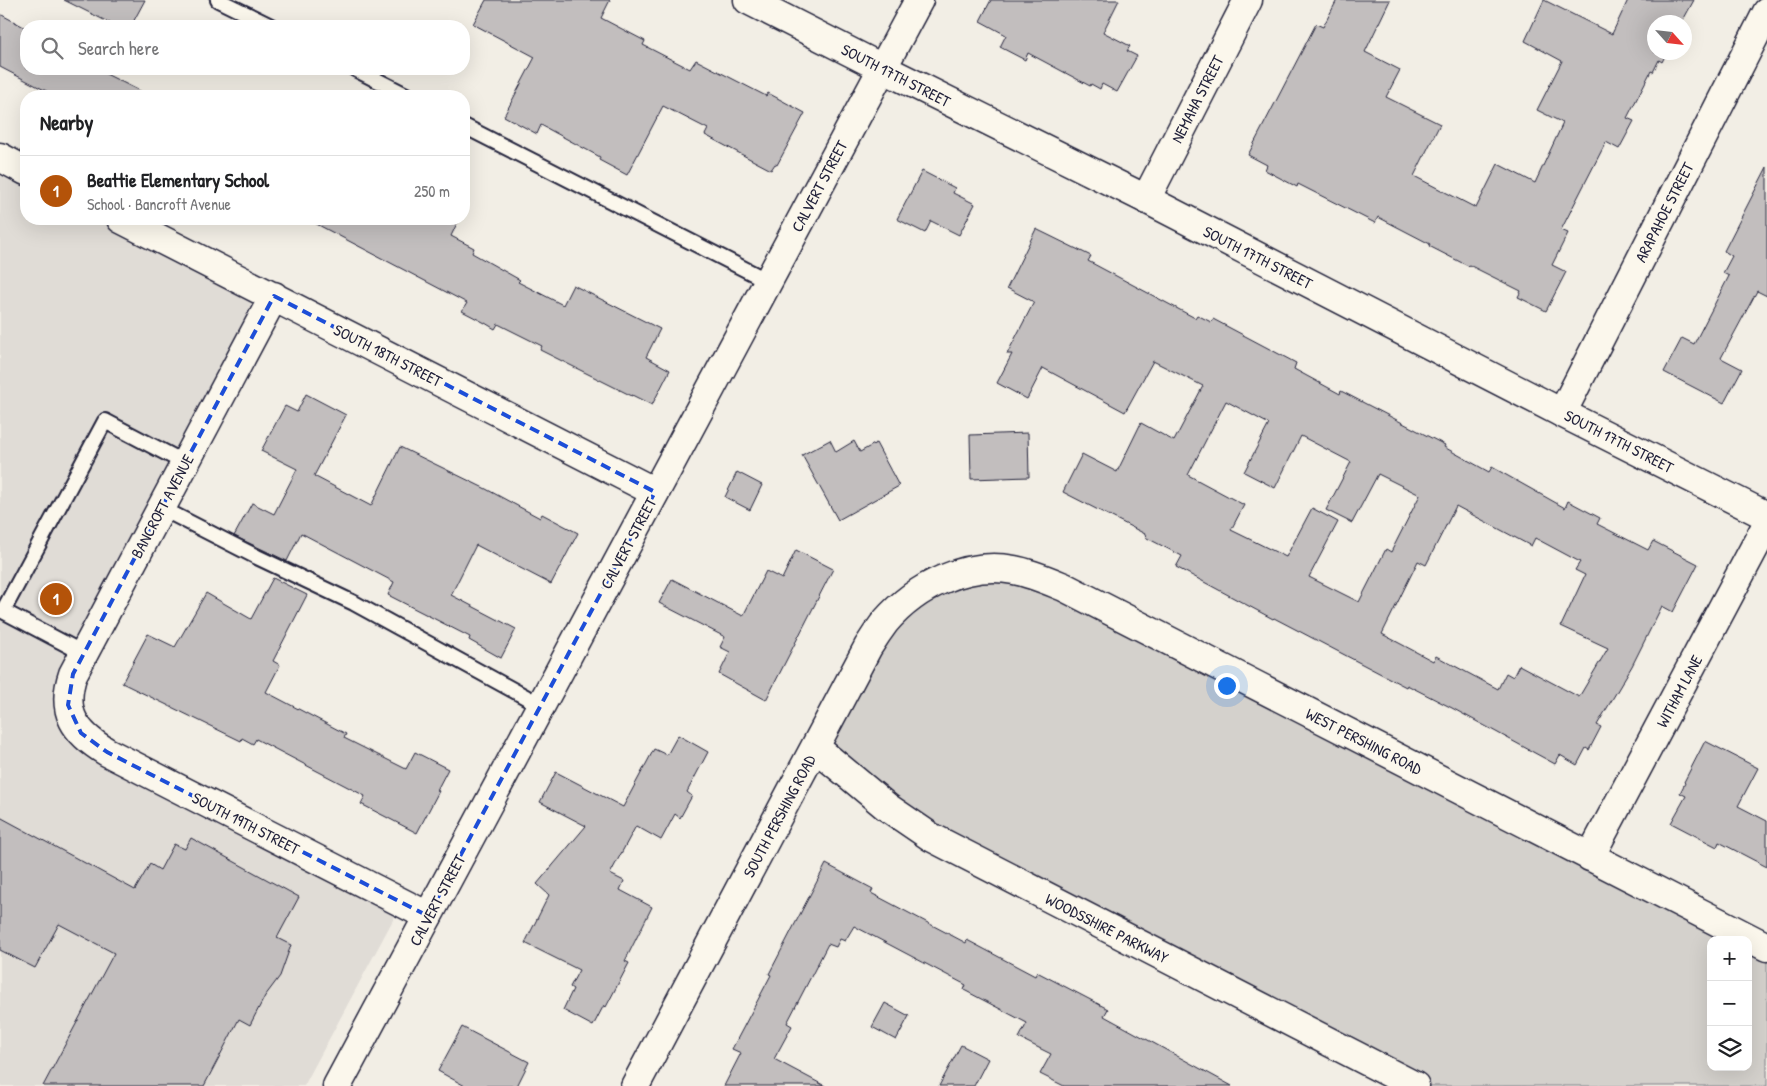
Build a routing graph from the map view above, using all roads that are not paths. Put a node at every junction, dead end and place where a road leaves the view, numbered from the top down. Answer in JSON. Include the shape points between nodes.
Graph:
{"nodes":[{"id":1,"x":218,"y":0,"type":"edge"},
{"id":2,"x":748,"y":0,"type":"edge"},
{"id":3,"x":919,"y":0,"type":"edge"},
{"id":4,"x":1248,"y":0,"type":"edge"},
{"id":5,"x":1767,"y":12,"type":"edge"},
{"id":6,"x":260,"y":20,"type":"edge"},
{"id":7,"x":882,"y":68,"type":"junction"},
{"id":8,"x":367,"y":75,"type":"edge"},
{"id":9,"x":396,"y":90,"type":"edge"},
{"id":10,"x":470,"y":129,"type":"edge"},
{"id":11,"x":0,"y":157,"type":"edge"},
{"id":12,"x":20,"y":167,"type":"edge"},
{"id":13,"x":1146,"y":199,"type":"junction"},
{"id":14,"x":133,"y":225,"type":"edge"},
{"id":15,"x":768,"y":281,"type":"junction"},
{"id":16,"x":274,"y":296,"type":"junction"},
{"id":17,"x":1562,"y":413,"type":"junction"},
{"id":18,"x":185,"y":463,"type":"junction"},
{"id":19,"x":655,"y":492,"type":"junction"},
{"id":20,"x":161,"y":508,"type":"junction"},
{"id":21,"x":1767,"y":516,"type":"edge"},
{"id":22,"x":1767,"y":524,"type":"edge"},
{"id":23,"x":953,"y":574,"type":"joint"},
{"id":24,"x":83,"y":654,"type":"junction"},
{"id":25,"x":542,"y":706,"type":"junction"},
{"id":26,"x":72,"y":719,"type":"joint"},
{"id":27,"x":815,"y":747,"type":"junction"},
{"id":28,"x":1590,"y":857,"type":"junction"},
{"id":29,"x":428,"y":916,"type":"junction"},
{"id":30,"x":1767,"y":947,"type":"edge"},
{"id":31,"x":338,"y":1086,"type":"edge"},
{"id":32,"x":635,"y":1086,"type":"edge"},
{"id":33,"x":1415,"y":1086,"type":"edge"}],
"edges":[{"from":1,"to":6,"type":"lane"},
{"from":2,"to":7,"type":"street","name":"SOUTH 17TH STREET"},
{"from":3,"to":7,"type":"street","name":"CALVERT STREET"},
{"from":4,"to":13,"type":"street","name":"NEMAHA STREET"},
{"from":5,"to":17,"type":"street","name":"ARAPAHOE STREET"},
{"from":7,"to":13,"type":"street","name":"SOUTH 17TH STREET"},
{"from":7,"to":15,"type":"street","name":"CALVERT STREET"},
{"from":8,"to":9,"type":"lane"},
{"from":10,"to":15,"type":"lane"},
{"from":11,"to":12,"type":"street"},
{"from":13,"to":17,"type":"street","name":"SOUTH 17TH STREET"},
{"from":14,"to":16,"type":"street","name":"SOUTH 18TH STREET"},
{"from":15,"to":19,"type":"street","name":"CALVERT STREET"},
{"from":16,"to":18,"type":"street","name":"BANCROFT AVENUE"},
{"from":16,"to":19,"type":"street","name":"SOUTH 18TH STREET"},
{"from":17,"to":21,"type":"street","name":"SOUTH 17TH STREET"},
{"from":18,"to":20,"type":"street","name":"BANCROFT AVENUE"},
{"from":18,"to":24,"type":"lane","via":[[105,421],[3,611]]},
{"from":19,"to":25,"type":"street","name":"CALVERT STREET"},
{"from":20,"to":24,"type":"street","name":"BANCROFT AVENUE"},
{"from":20,"to":25,"type":"lane","via":[[354,603]]},
{"from":22,"to":28,"type":"street","name":"WITHAM LANE"},
{"from":23,"to":27,"type":"street","name":"SOUTH PERSHING ROAD","via":[[927,586],[885,622],[868,647]]},
{"from":23,"to":28,"type":"street","name":"WEST PERSHING ROAD","via":[[979,569],[1012,570],[1064,587]]},
{"from":24,"to":26,"type":"street","name":"BANCROFT AVENUE","via":[[68,688]]},
{"from":25,"to":29,"type":"street","name":"CALVERT STREET"},
{"from":26,"to":29,"type":"street","name":"SOUTH 19TH STREET","via":[[81,733],[107,752]]},
{"from":27,"to":32,"type":"street","name":"SOUTH PERSHING ROAD"},
{"from":27,"to":33,"type":"street","name":"WOODSSHIRE PARKWAY","via":[[887,807],[931,837]]},
{"from":28,"to":30,"type":"street","name":"WEST PERSHING ROAD"},
{"from":29,"to":31,"type":"street","name":"CALVERT STREET"}]}
